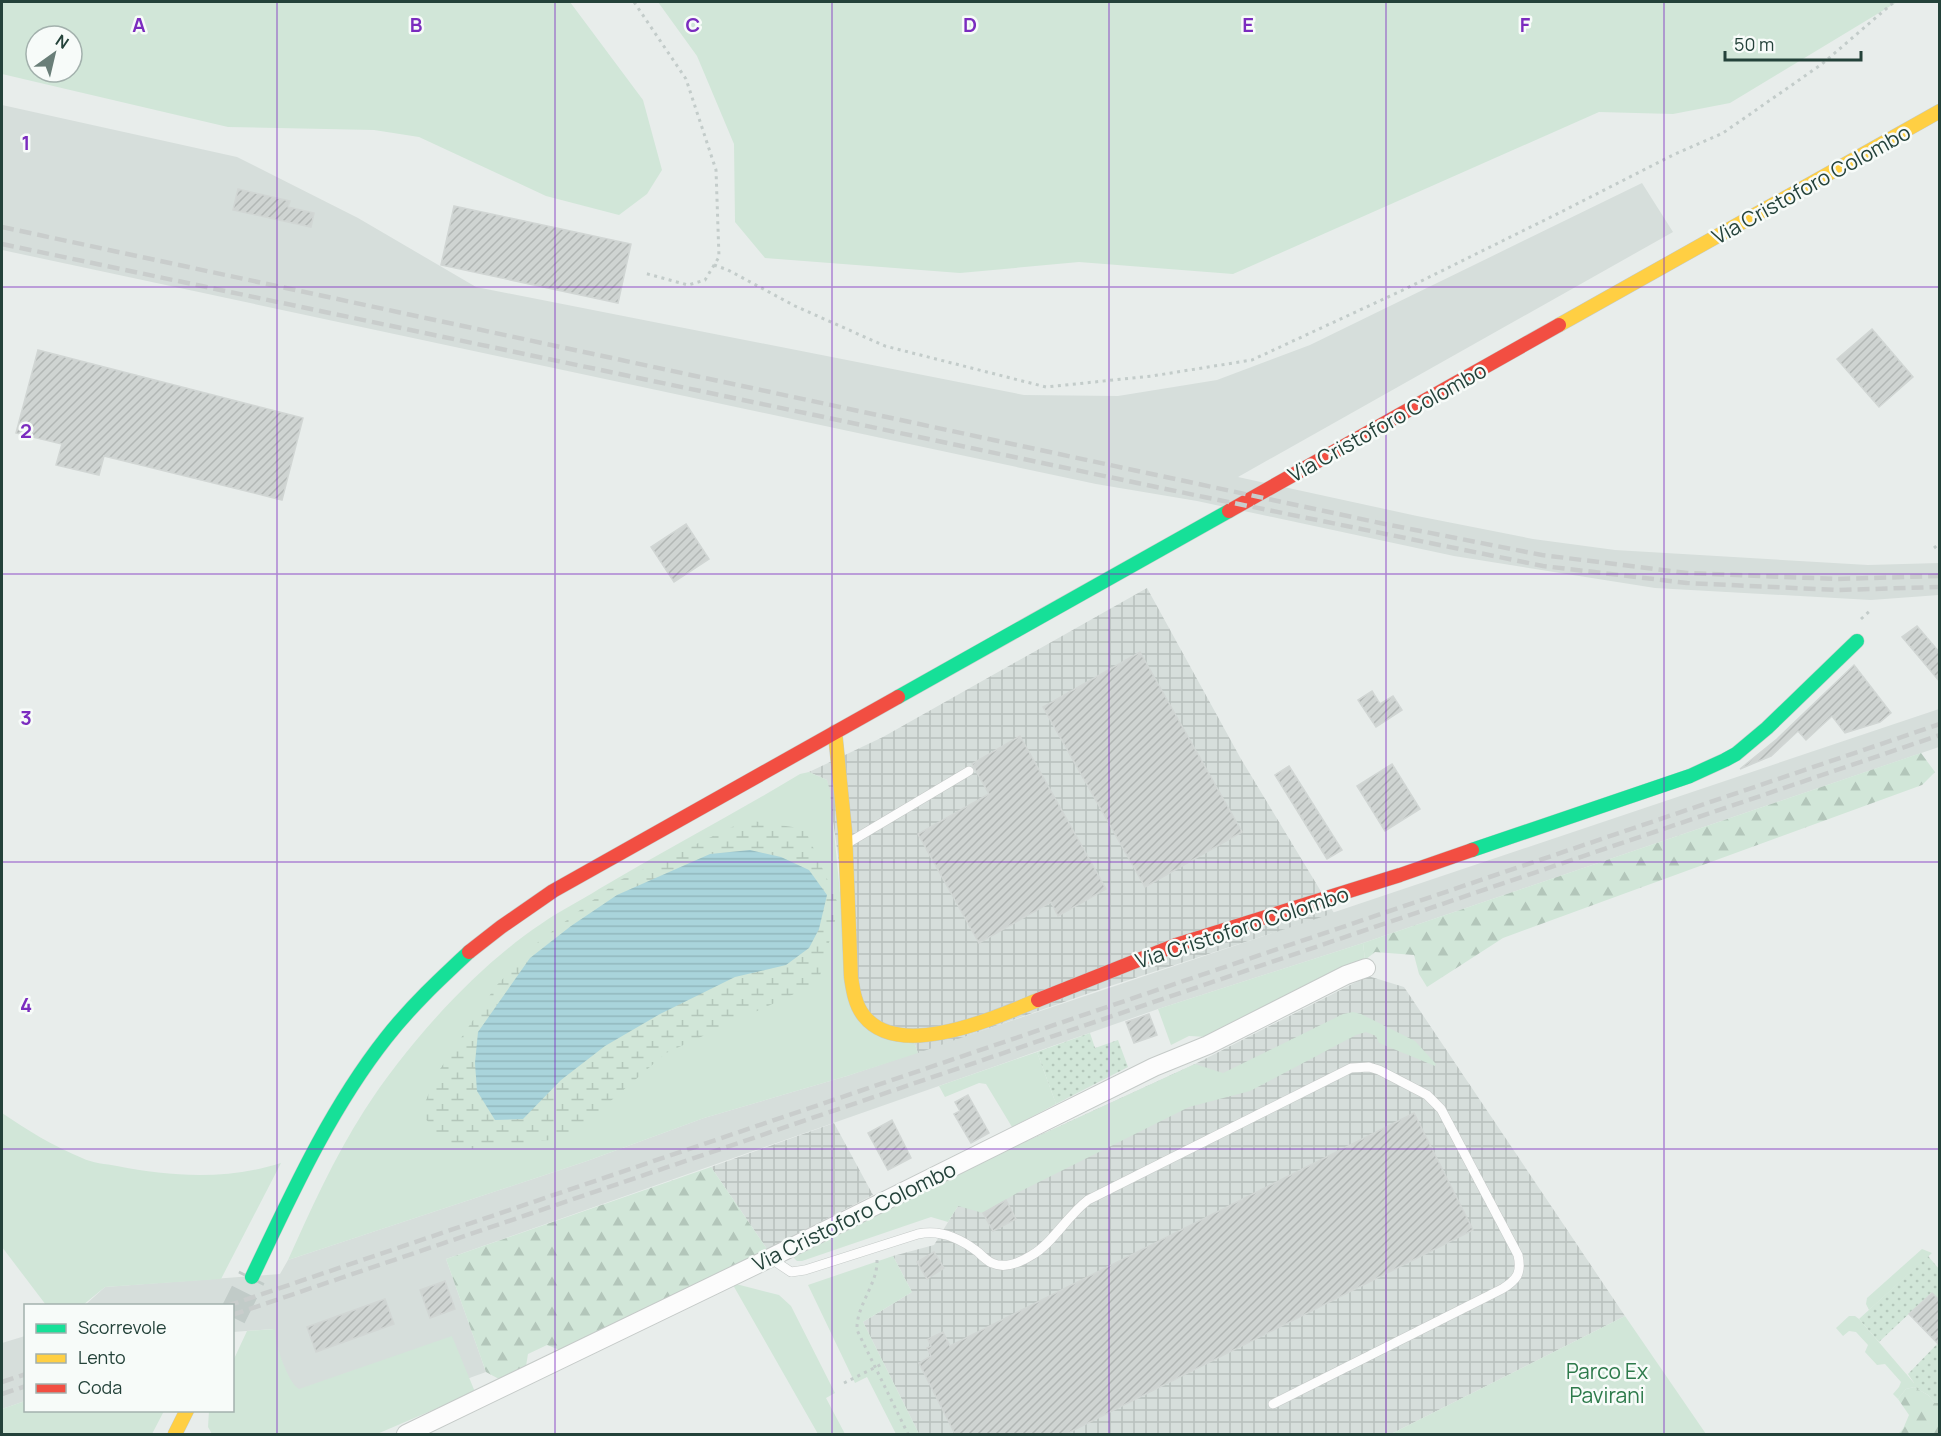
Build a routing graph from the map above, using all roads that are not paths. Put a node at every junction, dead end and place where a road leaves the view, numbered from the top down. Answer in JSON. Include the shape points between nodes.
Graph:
{"nodes":[{"id":1,"x":1940,"y":111,"type":"edge"},
{"id":2,"x":1857,"y":641,"type":"dead end"},
{"id":3,"x":835,"y":732,"type":"junction"},
{"id":4,"x":969,"y":771,"type":"dead end"},
{"id":5,"x":846,"y":844,"type":"junction"},
{"id":6,"x":1366,"y":968,"type":"dead end"},
{"id":7,"x":770,"y":1258,"type":"junction"},
{"id":8,"x":252,"y":1277,"type":"tunnel mouth"},
{"id":9,"x":1273,"y":1404,"type":"dead end"},
{"id":10,"x":186,"y":1412,"type":"edge"},
{"id":11,"x":175,"y":1434,"type":"edge"},
{"id":12,"x":406,"y":1434,"type":"edge"}],
"edges":[{"from":1,"to":3,"type":"main road","name":"Via Cristoforo Colombo"},
{"from":2,"to":5,"type":"main road","name":"Via Cristoforo Colombo","via":[[1769,725],[1716,765],[1411,872],[1176,945],[965,1029],[941,1034],[910,1035],[886,1030],[868,1021],[857,1005],[851,978]]},
{"from":3,"to":5,"type":"main road","name":"Via Cristoforo Colombo"},
{"from":3,"to":8,"type":"main road","name":"Via Cristoforo Colombo","via":[[553,891],[473,948],[412,1008],[352,1087],[305,1166]]},
{"from":4,"to":5,"type":"lane"},
{"from":6,"to":7,"type":"street","name":"Via Cristoforo Colombo","via":[[1154,1067]]},
{"from":7,"to":9,"type":"lane","via":[[791,1272],[934,1232],[954,1238],[993,1264],[1005,1266],[1033,1255],[1075,1210],[1095,1196],[1350,1068],[1369,1066],[1427,1095],[1441,1109],[1521,1266],[1511,1284],[1502,1290]]},
{"from":7,"to":12,"type":"street","name":"Via Cristoforo Colombo"},
{"from":10,"to":11,"type":"main road"}]}
